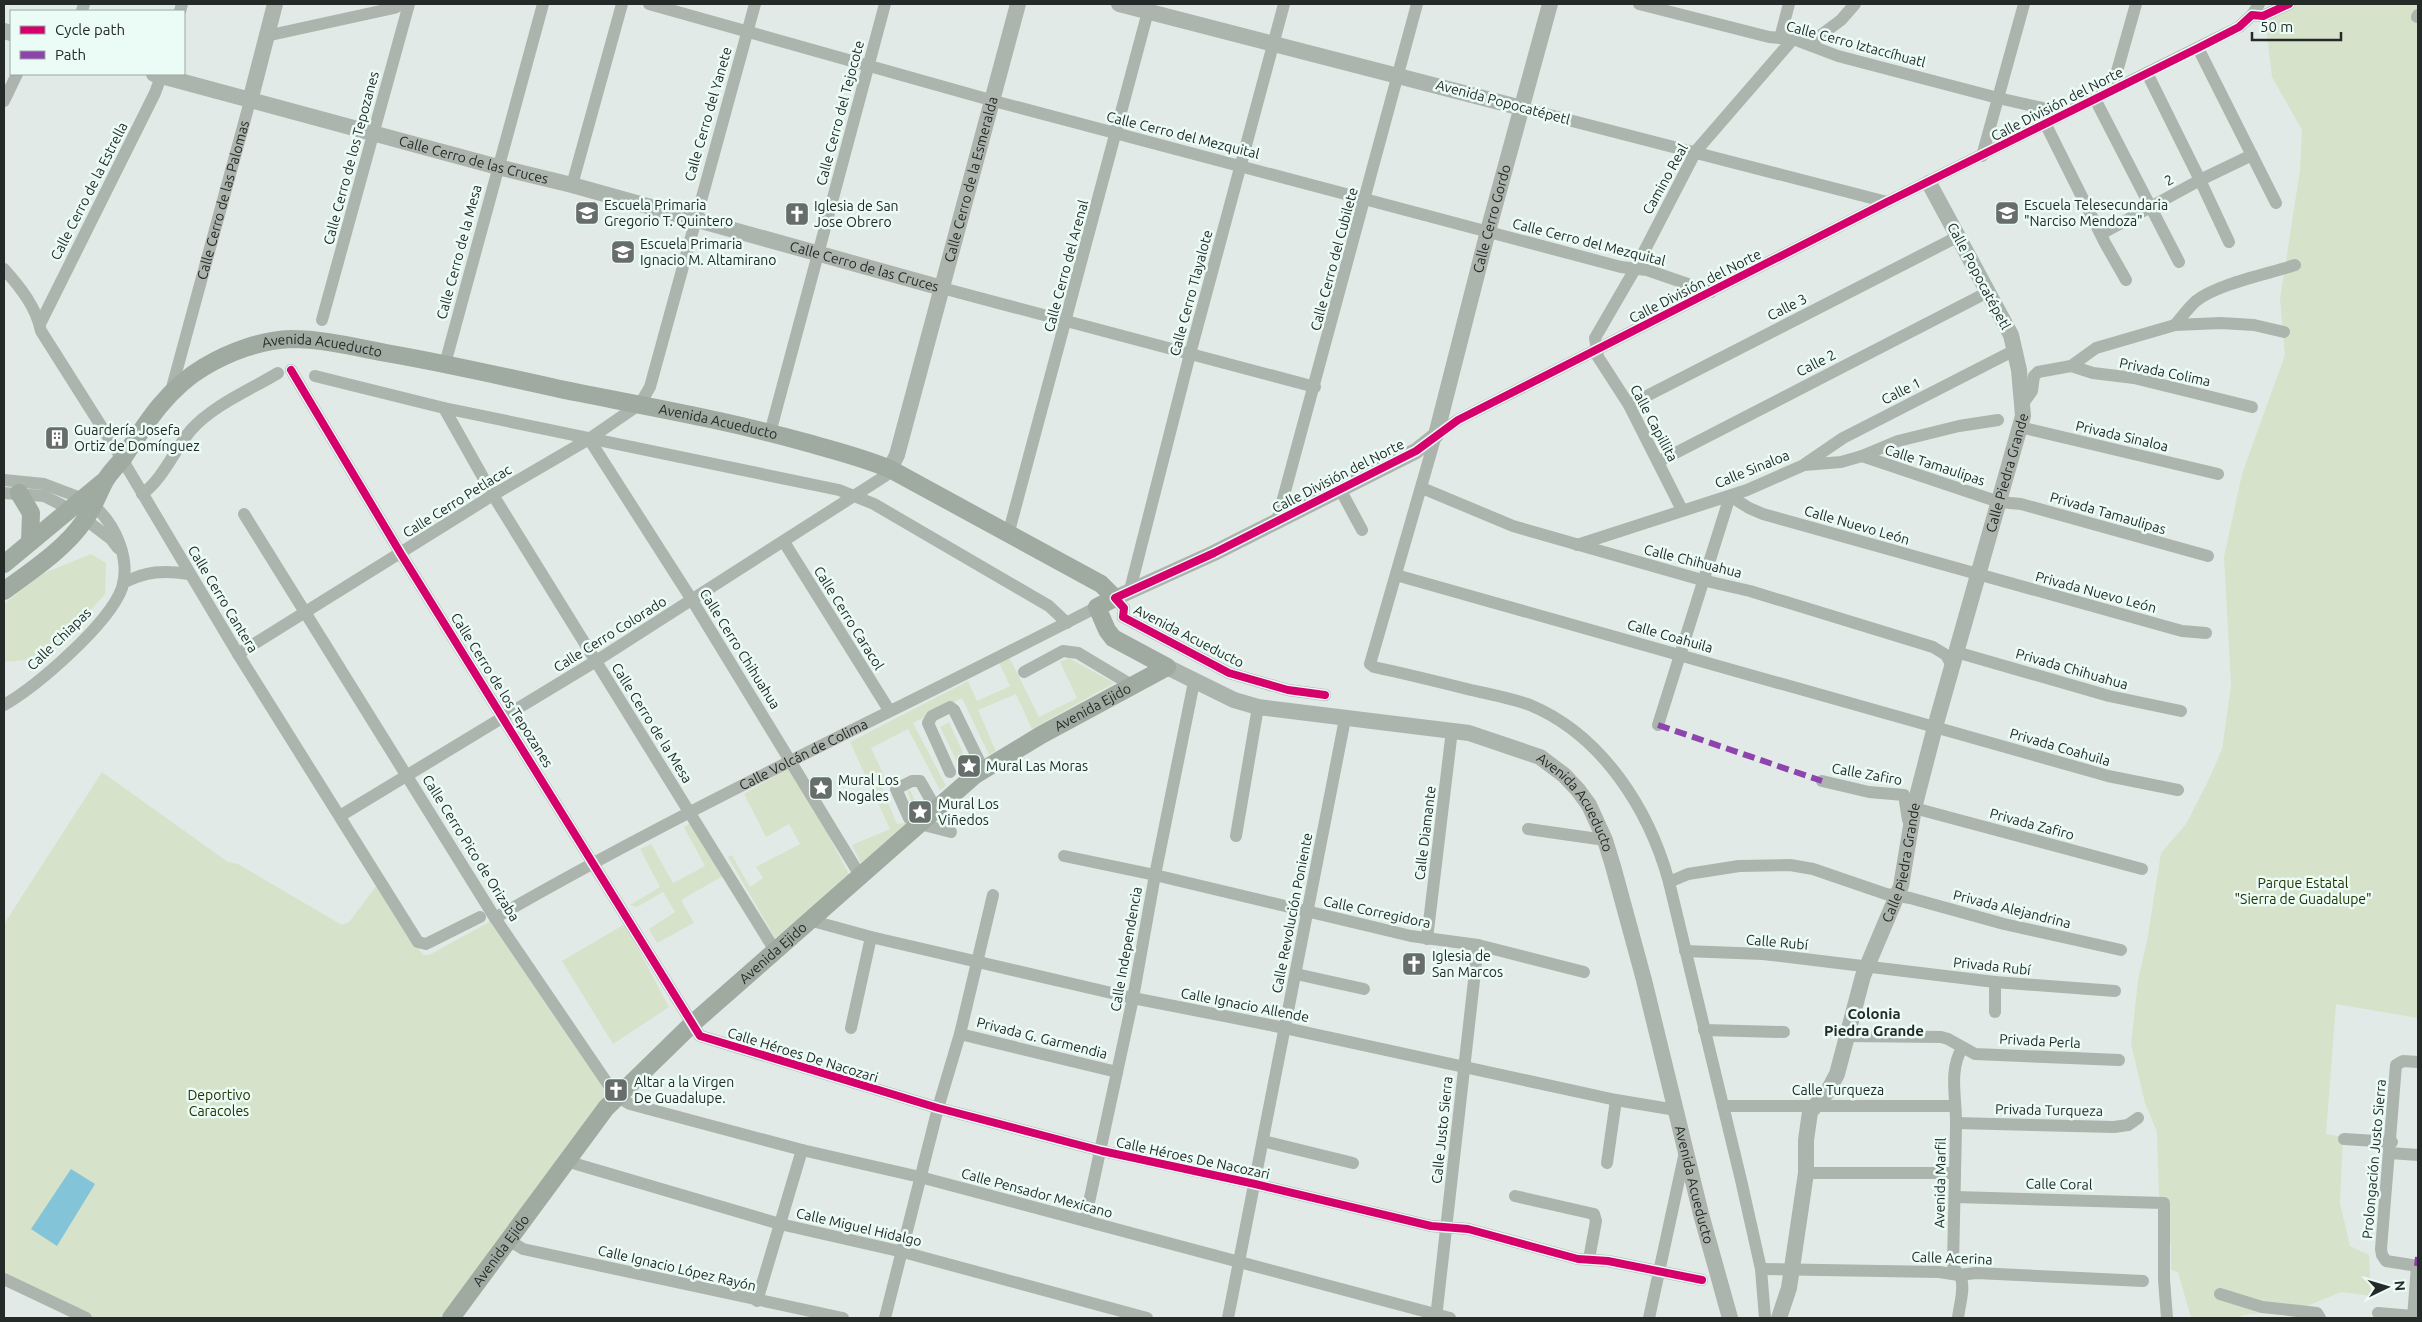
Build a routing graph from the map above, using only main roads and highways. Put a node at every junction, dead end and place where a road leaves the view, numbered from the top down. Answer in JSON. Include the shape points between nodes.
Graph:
{"nodes":[{"id":1,"x":11,"y":493,"type":"edge"},
{"id":2,"x":82,"y":508,"type":"junction"},
{"id":3,"x":30,"y":542,"type":"junction"},
{"id":4,"x":4,"y":564,"type":"edge"},
{"id":5,"x":4,"y":591,"type":"edge"},
{"id":6,"x":1122,"y":594,"type":"joint"},
{"id":7,"x":1097,"y":607,"type":"joint"},
{"id":8,"x":1167,"y":667,"type":"joint"},
{"id":9,"x":451,"y":1318,"type":"edge"}],
"edges":[{"from":1,"to":3,"type":"main road","via":[[31,513]]},
{"from":2,"to":3,"type":"main road"},
{"from":2,"to":5,"type":"main road","via":[[45,559]]},
{"from":2,"to":6,"type":"main road","name":"Avenida Acueducto","via":[[122,459],[147,420],[202,368],[259,344],[289,339],[339,344],[640,404],[770,433],[863,459],[890,469]]},
{"from":3,"to":4,"type":"main road"},
{"from":6,"to":7,"type":"main road","name":"Calle Volcán de Colima"},
{"from":7,"to":8,"type":"main road","name":"Avenida Acueducto","via":[[1113,638]]},
{"from":8,"to":9,"type":"main road","name":"Avenida Ejido","via":[[983,769],[936,809],[914,821],[861,877],[774,949],[616,1096]]}]}
